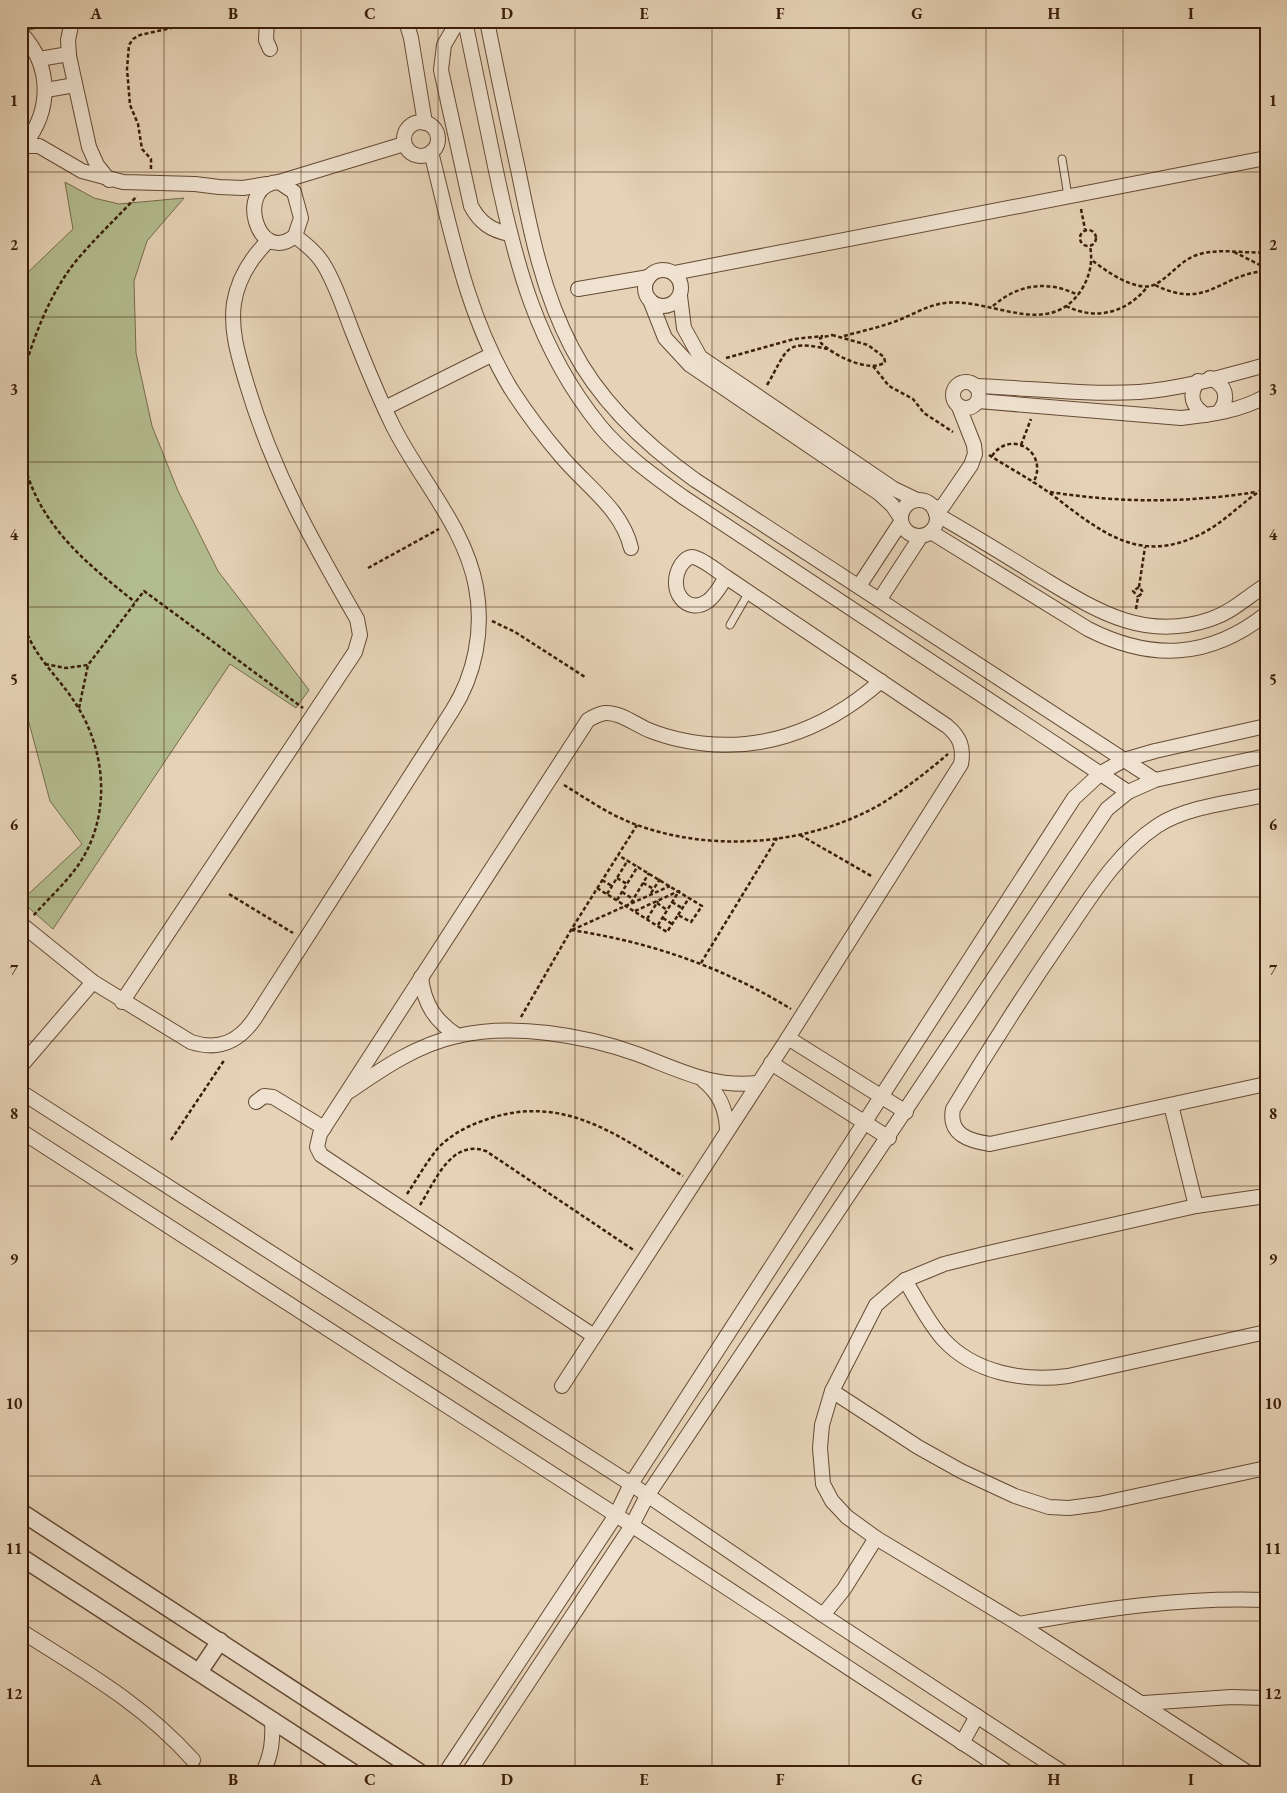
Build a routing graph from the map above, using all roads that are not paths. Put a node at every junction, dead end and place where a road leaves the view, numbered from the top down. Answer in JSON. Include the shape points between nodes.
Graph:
{"nodes":[{"id":1,"x":35,"y":21,"type":"edge"},
{"id":2,"x":72,"y":21,"type":"edge"},
{"id":3,"x":267,"y":21,"type":"edge"},
{"id":4,"x":406,"y":21,"type":"edge"},
{"id":5,"x":458,"y":21,"type":"edge"},
{"id":6,"x":465,"y":21,"type":"edge"},
{"id":7,"x":487,"y":21,"type":"edge"},
{"id":8,"x":21,"y":24,"type":"edge"},
{"id":9,"x":21,"y":33,"type":"edge"},
{"id":10,"x":270,"y":49,"type":"dead end"},
{"id":11,"x":69,"y":54,"type":"junction"},
{"id":12,"x":39,"y":59,"type":"junction"},
{"id":13,"x":75,"y":85,"type":"junction"},
{"id":14,"x":46,"y":90,"type":"junction"},
{"id":15,"x":451,"y":118,"type":"junction"},
{"id":16,"x":427,"y":123,"type":"junction"},
{"id":17,"x":404,"y":144,"type":"junction"},
{"id":18,"x":457,"y":144,"type":"junction"},
{"id":19,"x":23,"y":145,"type":"edge"},
{"id":20,"x":433,"y":150,"type":"junction"},
{"id":21,"x":1266,"y":158,"type":"edge"},
{"id":22,"x":1062,"y":159,"type":"dead end"},
{"id":23,"x":109,"y":180,"type":"junction"},
{"id":24,"x":273,"y":183,"type":"junction"},
{"id":25,"x":1073,"y":195,"type":"junction"},
{"id":26,"x":509,"y":234,"type":"junction"},
{"id":27,"x":295,"y":236,"type":"junction"},
{"id":28,"x":268,"y":241,"type":"junction"},
{"id":29,"x":674,"y":273,"type":"junction"},
{"id":30,"x":648,"y":276,"type":"junction"},
{"id":31,"x":578,"y":289,"type":"dead end"},
{"id":32,"x":680,"y":296,"type":"junction"},
{"id":33,"x":650,"y":300,"type":"junction"},
{"id":34,"x":492,"y":355,"type":"junction"},
{"id":35,"x":700,"y":361,"type":"junction"},
{"id":36,"x":1266,"y":366,"type":"edge"},
{"id":37,"x":1204,"y":380,"type":"junction"},
{"id":38,"x":975,"y":386,"type":"junction"},
{"id":39,"x":1025,"y":388,"type":"junction"},
{"id":40,"x":1109,"y":392,"type":"junction"},
{"id":41,"x":1266,"y":396,"type":"edge"},
{"id":42,"x":978,"y":401,"type":"junction"},
{"id":43,"x":1029,"y":405,"type":"junction"},
{"id":44,"x":959,"y":407,"type":"junction"},
{"id":45,"x":385,"y":408,"type":"junction"},
{"id":46,"x":770,"y":411,"type":"junction"},
{"id":47,"x":1106,"y":411,"type":"junction"},
{"id":48,"x":1212,"y":414,"type":"junction"},
{"id":49,"x":695,"y":480,"type":"junction"},
{"id":50,"x":884,"y":489,"type":"junction"},
{"id":51,"x":683,"y":497,"type":"junction"},
{"id":52,"x":917,"y":500,"type":"junction"},
{"id":53,"x":935,"y":511,"type":"junction"},
{"id":54,"x":901,"y":520,"type":"junction"},
{"id":55,"x":926,"y":534,"type":"junction"},
{"id":56,"x":973,"y":536,"type":"junction"},
{"id":57,"x":632,"y":548,"type":"dead end"},
{"id":58,"x":964,"y":552,"type":"junction"},
{"id":59,"x":1026,"y":568,"type":"junction"},
{"id":60,"x":726,"y":577,"type":"dead end"},
{"id":61,"x":1017,"y":585,"type":"junction"},
{"id":62,"x":859,"y":586,"type":"junction"},
{"id":63,"x":1264,"y":589,"type":"edge"},
{"id":64,"x":749,"y":592,"type":"junction"},
{"id":65,"x":880,"y":599,"type":"junction"},
{"id":66,"x":1098,"y":611,"type":"junction"},
{"id":67,"x":1266,"y":614,"type":"edge"},
{"id":68,"x":730,"y":624,"type":"dead end"},
{"id":69,"x":1088,"y":629,"type":"junction"},
{"id":70,"x":881,"y":681,"type":"junction"},
{"id":71,"x":1266,"y":726,"type":"edge"},
{"id":72,"x":1266,"y":756,"type":"edge"},
{"id":73,"x":1124,"y":760,"type":"junction"},
{"id":74,"x":1101,"y":773,"type":"junction"},
{"id":75,"x":1155,"y":780,"type":"junction"},
{"id":76,"x":1128,"y":792,"type":"junction"},
{"id":77,"x":1266,"y":795,"type":"edge"},
{"id":78,"x":23,"y":925,"type":"edge"},
{"id":79,"x":421,"y":977,"type":"junction"},
{"id":80,"x":94,"y":982,"type":"junction"},
{"id":81,"x":122,"y":1002,"type":"junction"},
{"id":82,"x":458,"y":1036,"type":"junction"},
{"id":83,"x":788,"y":1038,"type":"junction"},
{"id":84,"x":771,"y":1063,"type":"junction"},
{"id":85,"x":21,"y":1066,"type":"edge"},
{"id":86,"x":702,"y":1079,"type":"junction"},
{"id":87,"x":757,"y":1083,"type":"junction"},
{"id":88,"x":1266,"y":1084,"type":"edge"},
{"id":89,"x":21,"y":1092,"type":"edge"},
{"id":90,"x":345,"y":1094,"type":"junction"},
{"id":91,"x":881,"y":1096,"type":"junction"},
{"id":92,"x":256,"y":1102,"type":"dead end"},
{"id":93,"x":1171,"y":1105,"type":"junction"},
{"id":94,"x":906,"y":1112,"type":"junction"},
{"id":95,"x":864,"y":1123,"type":"junction"},
{"id":96,"x":324,"y":1128,"type":"junction"},
{"id":97,"x":727,"y":1129,"type":"junction"},
{"id":98,"x":21,"y":1131,"type":"edge"},
{"id":99,"x":889,"y":1138,"type":"junction"},
{"id":100,"x":1266,"y":1196,"type":"edge"},
{"id":101,"x":1196,"y":1206,"type":"junction"},
{"id":102,"x":905,"y":1280,"type":"junction"},
{"id":103,"x":1266,"y":1332,"type":"edge"},
{"id":104,"x":594,"y":1336,"type":"junction"},
{"id":105,"x":562,"y":1386,"type":"dead end"},
{"id":106,"x":832,"y":1391,"type":"junction"},
{"id":107,"x":1266,"y":1468,"type":"edge"},
{"id":108,"x":631,"y":1484,"type":"junction"},
{"id":109,"x":647,"y":1496,"type":"junction"},
{"id":110,"x":21,"y":1512,"type":"edge"},
{"id":111,"x":616,"y":1515,"type":"junction"},
{"id":112,"x":632,"y":1527,"type":"junction"},
{"id":113,"x":876,"y":1538,"type":"junction"},
{"id":114,"x":21,"y":1557,"type":"edge"},
{"id":115,"x":1266,"y":1600,"type":"edge"},
{"id":116,"x":823,"y":1615,"type":"junction"},
{"id":117,"x":1019,"y":1624,"type":"junction"},
{"id":118,"x":21,"y":1631,"type":"edge"},
{"id":119,"x":220,"y":1641,"type":"junction"},
{"id":120,"x":199,"y":1672,"type":"junction"},
{"id":121,"x":1266,"y":1698,"type":"edge"},
{"id":122,"x":1144,"y":1703,"type":"junction"},
{"id":123,"x":976,"y":1716,"type":"junction"},
{"id":124,"x":272,"y":1719,"type":"junction"},
{"id":125,"x":962,"y":1743,"type":"junction"},
{"id":126,"x":193,"y":1760,"type":"dead end"},
{"id":127,"x":263,"y":1772,"type":"edge"},
{"id":128,"x":352,"y":1772,"type":"edge"},
{"id":129,"x":419,"y":1772,"type":"edge"},
{"id":130,"x":446,"y":1772,"type":"edge"},
{"id":131,"x":469,"y":1772,"type":"edge"},
{"id":132,"x":1006,"y":1772,"type":"edge"},
{"id":133,"x":1062,"y":1772,"type":"edge"},
{"id":134,"x":1246,"y":1772,"type":"edge"}],
"edges":[{"from":1,"to":8,"type":"street"},
{"from":2,"to":11,"type":"street"},
{"from":3,"to":10,"type":"street","via":[[266,40]]},
{"from":4,"to":16,"type":"street"},
{"from":5,"to":15,"type":"street","via":[[444,45],[440,70]]},
{"from":6,"to":26,"type":"street"},
{"from":7,"to":49,"type":"street","via":[[538,266],[559,322],[588,374],[625,421],[646,443]]},
{"from":9,"to":12,"type":"street"},
{"from":11,"to":12,"type":"street"},
{"from":11,"to":13,"type":"street"},
{"from":12,"to":14,"type":"street"},
{"from":13,"to":14,"type":"street"},
{"from":13,"to":23,"type":"street","via":[[89,147]]},
{"from":14,"to":19,"type":"street","via":[[40,119]]},
{"from":15,"to":16,"type":"street"},
{"from":15,"to":18,"type":"street"},
{"from":16,"to":17,"type":"street","via":[[410,126]]},
{"from":16,"to":20,"type":"street","via":[[437,134]]},
{"from":17,"to":20,"type":"street","via":[[416,155]]},
{"from":17,"to":24,"type":"street"},
{"from":18,"to":20,"type":"street"},
{"from":18,"to":26,"type":"street","via":[[471,206],[477,217],[496,231]]},
{"from":19,"to":23,"type":"street","via":[[39,146],[82,171]]},
{"from":20,"to":34,"type":"street","via":[[472,310]]},
{"from":21,"to":25,"type":"street"},
{"from":22,"to":25,"type":"lane"},
{"from":23,"to":24,"type":"street","via":[[243,188]]},
{"from":24,"to":27,"type":"street","via":[[290,187],[299,204],[300,224]]},
{"from":24,"to":28,"type":"street","via":[[259,192],[255,212],[260,232]]},
{"from":25,"to":29,"type":"street"},
{"from":26,"to":51,"type":"street","via":[[524,287],[542,333],[568,384],[607,434],[640,465]]},
{"from":27,"to":28,"type":"street","via":[[285,242]]},
{"from":27,"to":45,"type":"street","via":[[315,253],[330,275]]},
{"from":28,"to":81,"type":"street","via":[[246,268],[237,290],[233,326],[237,350],[254,408],[285,490],[360,627],[360,635],[355,652]]},
{"from":29,"to":30,"type":"street","via":[[658,270]]},
{"from":29,"to":32,"type":"street","via":[[682,283]]},
{"from":30,"to":31,"type":"street"},
{"from":30,"to":33,"type":"street","via":[[645,289]]},
{"from":32,"to":33,"type":"street","via":[[670,305],[663,306]]},
{"from":32,"to":35,"type":"street","via":[[684,328]]},
{"from":33,"to":35,"type":"street","via":[[665,338]]},
{"from":34,"to":45,"type":"street"},
{"from":34,"to":57,"type":"street","via":[[512,390],[550,443],[588,487],[618,515]]},
{"from":35,"to":46,"type":"street"},
{"from":35,"to":46,"type":"street","via":[[760,397]]},
{"from":36,"to":37,"type":"street"},
{"from":37,"to":40,"type":"street","via":[[1139,392]]},
{"from":37,"to":48,"type":"street","via":[[1192,396],[1199,411]]},
{"from":37,"to":48,"type":"street","via":[[1218,382],[1224,388],[1224,406]]},
{"from":38,"to":39,"type":"street"},
{"from":38,"to":42,"type":"street","via":[[979,393]]},
{"from":38,"to":44,"type":"street","via":[[961,383],[954,390],[953,399]]},
{"from":39,"to":40,"type":"street"},
{"from":39,"to":43,"type":"street"},
{"from":40,"to":47,"type":"street"},
{"from":41,"to":48,"type":"street"},
{"from":42,"to":43,"type":"street"},
{"from":42,"to":44,"type":"street","via":[[970,408]]},
{"from":43,"to":47,"type":"street"},
{"from":44,"to":53,"type":"street","via":[[975,454],[943,506]]},
{"from":45,"to":81,"type":"street","via":[[416,468],[451,522],[473,571],[479,615],[474,662],[462,696],[239,1037],[228,1043],[203,1046]]},
{"from":46,"to":50,"type":"street"},
{"from":47,"to":48,"type":"street","via":[[1157,418]]},
{"from":49,"to":51,"type":"street"},
{"from":49,"to":62,"type":"street"},
{"from":50,"to":52,"type":"street"},
{"from":50,"to":54,"type":"street"},
{"from":51,"to":74,"type":"street"},
{"from":52,"to":53,"type":"street","via":[[927,502]]},
{"from":52,"to":54,"type":"street","via":[[904,508]]},
{"from":53,"to":55,"type":"street","via":[[936,523]]},
{"from":53,"to":56,"type":"street"},
{"from":54,"to":55,"type":"street","via":[[906,531]]},
{"from":54,"to":62,"type":"street"},
{"from":55,"to":58,"type":"street"},
{"from":55,"to":65,"type":"street"},
{"from":56,"to":58,"type":"street"},
{"from":56,"to":59,"type":"street"},
{"from":58,"to":61,"type":"street"},
{"from":59,"to":61,"type":"street"},
{"from":59,"to":66,"type":"street"},
{"from":60,"to":64,"type":"street"},
{"from":61,"to":69,"type":"street"},
{"from":62,"to":65,"type":"street"},
{"from":63,"to":66,"type":"street","via":[[1235,608],[1211,619],[1186,625],[1134,624]]},
{"from":64,"to":68,"type":"lane"},
{"from":64,"to":70,"type":"street"},
{"from":65,"to":73,"type":"street"},
{"from":66,"to":69,"type":"street"},
{"from":67,"to":69,"type":"street","via":[[1225,640],[1169,651],[1141,649],[1114,642]]},
{"from":70,"to":79,"type":"street","via":[[859,700],[812,728],[759,742],[704,744],[651,731],[607,713],[588,720]]},
{"from":70,"to":83,"type":"street","via":[[956,733],[963,753],[961,764]]},
{"from":71,"to":73,"type":"street"},
{"from":72,"to":75,"type":"street"},
{"from":73,"to":74,"type":"street"},
{"from":73,"to":75,"type":"street"},
{"from":74,"to":76,"type":"street"},
{"from":74,"to":91,"type":"street","via":[[1074,798]]},
{"from":75,"to":76,"type":"street"},
{"from":76,"to":94,"type":"street","via":[[1107,809]]},
{"from":77,"to":93,"type":"street","via":[[1174,817],[1156,826],[1122,856],[1009,1015],[952,1117],[955,1129],[963,1138],[990,1144]]},
{"from":78,"to":80,"type":"street"},
{"from":79,"to":82,"type":"street","via":[[427,1005],[446,1028]]},
{"from":79,"to":90,"type":"street"},
{"from":80,"to":81,"type":"street"},
{"from":80,"to":85,"type":"street"},
{"from":82,"to":86,"type":"street","via":[[513,1032],[557,1034],[601,1043]]},
{"from":82,"to":90,"type":"street","via":[[399,1059]]},
{"from":83,"to":84,"type":"street"},
{"from":83,"to":91,"type":"street"},
{"from":84,"to":87,"type":"street"},
{"from":84,"to":95,"type":"street"},
{"from":86,"to":87,"type":"street","via":[[729,1084]]},
{"from":86,"to":97,"type":"street","via":[[721,1101]]},
{"from":87,"to":97,"type":"street"},
{"from":88,"to":93,"type":"street"},
{"from":89,"to":108,"type":"street"},
{"from":90,"to":96,"type":"street"},
{"from":91,"to":94,"type":"street"},
{"from":91,"to":95,"type":"street"},
{"from":92,"to":96,"type":"street","via":[[264,1096],[273,1096]]},
{"from":93,"to":101,"type":"street"},
{"from":94,"to":99,"type":"street"},
{"from":95,"to":99,"type":"street"},
{"from":95,"to":108,"type":"street"},
{"from":96,"to":104,"type":"street","via":[[317,1140],[321,1155]]},
{"from":97,"to":104,"type":"street"},
{"from":98,"to":111,"type":"street"},
{"from":99,"to":109,"type":"street"},
{"from":100,"to":101,"type":"street"},
{"from":101,"to":102,"type":"street","via":[[944,1264]]},
{"from":102,"to":103,"type":"street","via":[[943,1340],[961,1355],[986,1369],[1043,1380]]},
{"from":102,"to":106,"type":"street","via":[[876,1305]]},
{"from":104,"to":105,"type":"street"},
{"from":106,"to":107,"type":"street","via":[[961,1471],[1015,1496],[1049,1507],[1100,1504]]},
{"from":106,"to":113,"type":"street","via":[[822,1425],[823,1484],[847,1517]]},
{"from":108,"to":109,"type":"street"},
{"from":108,"to":111,"type":"street"},
{"from":109,"to":112,"type":"street"},
{"from":109,"to":116,"type":"street"},
{"from":110,"to":119,"type":"street"},
{"from":111,"to":112,"type":"street"},
{"from":111,"to":130,"type":"street"},
{"from":112,"to":125,"type":"street"},
{"from":112,"to":131,"type":"street"},
{"from":113,"to":116,"type":"street","via":[[844,1589]]},
{"from":113,"to":117,"type":"street"},
{"from":114,"to":120,"type":"street"},
{"from":115,"to":117,"type":"street","via":[[1223,1598],[1134,1605]]},
{"from":116,"to":123,"type":"street"},
{"from":117,"to":122,"type":"street"},
{"from":118,"to":126,"type":"street","via":[[123,1696],[148,1715]]},
{"from":119,"to":120,"type":"street"},
{"from":119,"to":129,"type":"street"},
{"from":120,"to":124,"type":"street"},
{"from":121,"to":122,"type":"street"},
{"from":122,"to":134,"type":"street"},
{"from":123,"to":125,"type":"street"},
{"from":123,"to":133,"type":"street"},
{"from":124,"to":127,"type":"street","via":[[271,1755]]},
{"from":124,"to":128,"type":"street"},
{"from":125,"to":132,"type":"street"}]}
